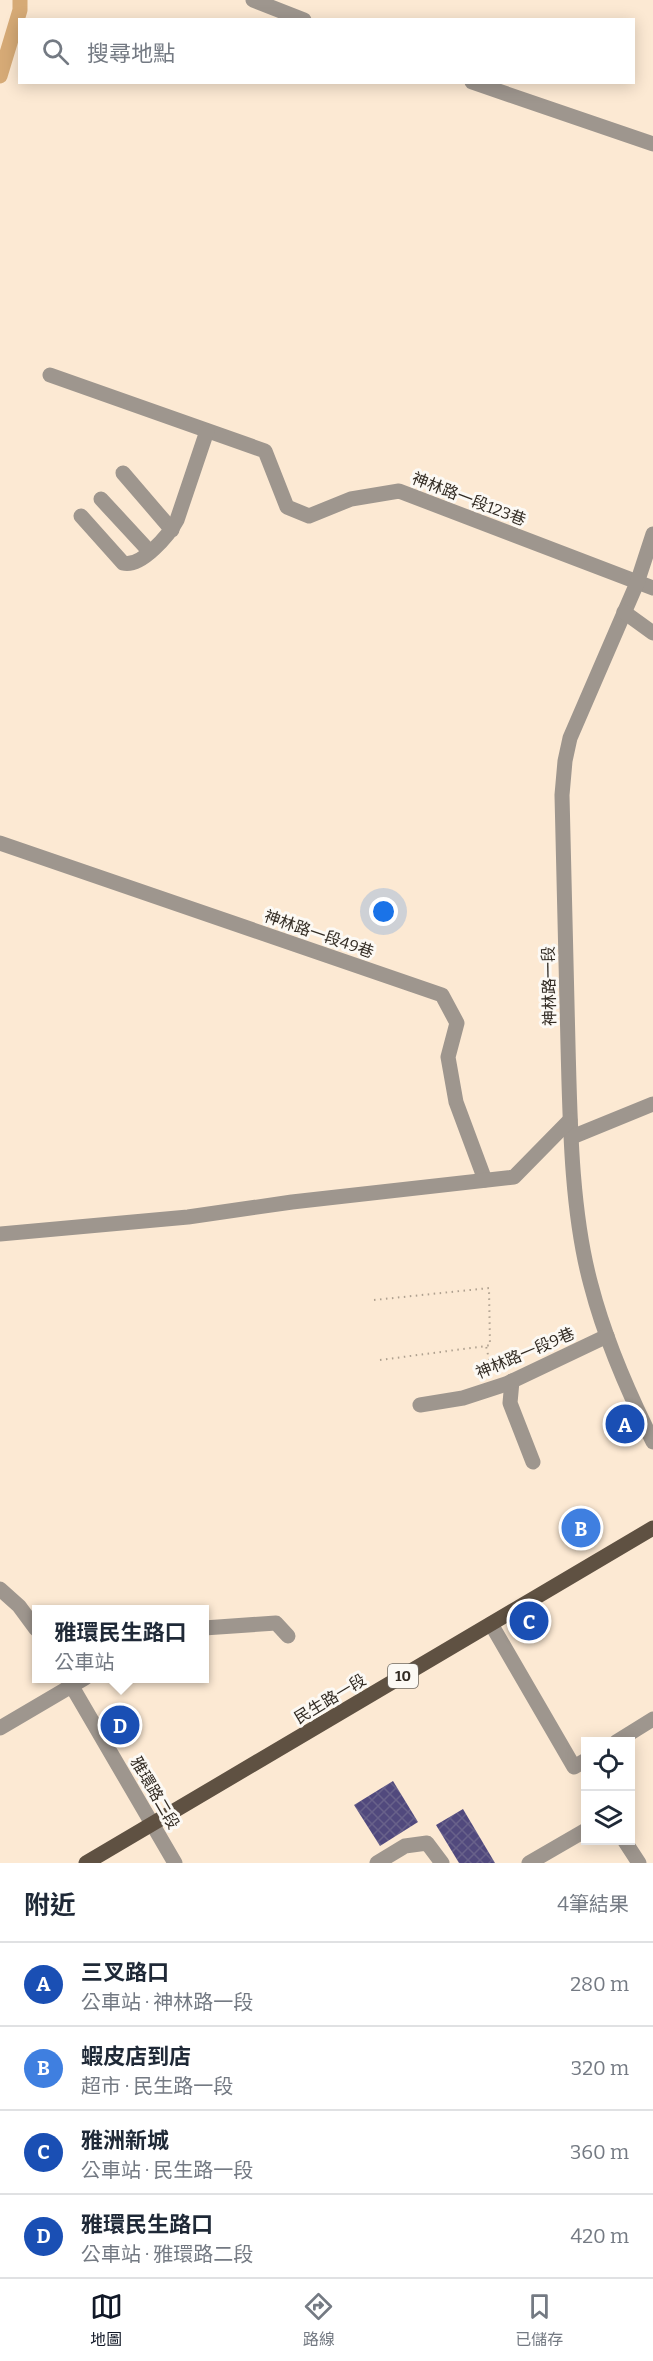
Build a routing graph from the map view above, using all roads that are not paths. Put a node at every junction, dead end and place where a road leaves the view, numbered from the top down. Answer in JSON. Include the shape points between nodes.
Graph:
{"nodes":[{"id":1,"x":254,"y":0,"type":"edge"},
{"id":2,"x":299,"y":18,"type":"edge"},
{"id":3,"x":478,"y":84,"type":"edge"},
{"id":4,"x":653,"y":144,"type":"edge"},
{"id":5,"x":50,"y":375,"type":"dead end"},
{"id":6,"x":207,"y":431,"type":"junction"},
{"id":7,"x":123,"y":473,"type":"dead end"},
{"id":8,"x":101,"y":499,"type":"dead end"},
{"id":9,"x":81,"y":516,"type":"dead end"},
{"id":10,"x":172,"y":530,"type":"junction"},
{"id":11,"x":653,"y":534,"type":"edge"},
{"id":12,"x":150,"y":552,"type":"junction"},
{"id":13,"x":637,"y":583,"type":"junction"},
{"id":14,"x":653,"y":588,"type":"edge"},
{"id":15,"x":624,"y":612,"type":"junction"},
{"id":16,"x":653,"y":633,"type":"edge"},
{"id":17,"x":0,"y":843,"type":"edge"},
{"id":18,"x":653,"y":1104,"type":"edge"},
{"id":19,"x":570,"y":1120,"type":"junction"},
{"id":20,"x":572,"y":1137,"type":"junction"},
{"id":21,"x":485,"y":1180,"type":"junction"},
{"id":22,"x":0,"y":1234,"type":"edge"},
{"id":23,"x":607,"y":1336,"type":"junction"},
{"id":24,"x":512,"y":1381,"type":"junction"},
{"id":25,"x":420,"y":1405,"type":"dead end"},
{"id":26,"x":653,"y":1442,"type":"edge"},
{"id":27,"x":533,"y":1462,"type":"dead end"},
{"id":28,"x":653,"y":1528,"type":"edge"},
{"id":29,"x":0,"y":1589,"type":"edge"},
{"id":30,"x":32,"y":1624,"type":"edge"},
{"id":31,"x":491,"y":1624,"type":"junction"},
{"id":32,"x":209,"y":1628,"type":"edge"},
{"id":33,"x":288,"y":1636,"type":"dead end"},
{"id":34,"x":72,"y":1683,"type":"edge"},
{"id":35,"x":76,"y":1683,"type":"edge"},
{"id":36,"x":653,"y":1719,"type":"edge"},
{"id":37,"x":0,"y":1728,"type":"edge"},
{"id":38,"x":624,"y":1737,"type":"edge"},
{"id":39,"x":580,"y":1764,"type":"edge"},
{"id":40,"x":153,"y":1825,"type":"junction"},
{"id":41,"x":581,"y":1832,"type":"edge"},
{"id":42,"x":627,"y":1845,"type":"edge"},
{"id":43,"x":86,"y":1863,"type":"edge"},
{"id":44,"x":175,"y":1863,"type":"edge"},
{"id":45,"x":377,"y":1863,"type":"edge"},
{"id":46,"x":442,"y":1863,"type":"edge"},
{"id":47,"x":529,"y":1863,"type":"edge"},
{"id":48,"x":639,"y":1863,"type":"edge"}],
"edges":[{"from":1,"to":2,"type":"street"},
{"from":3,"to":4,"type":"street"},
{"from":5,"to":6,"type":"street","name":"神林路一段123巷"},
{"from":6,"to":10,"type":"street"},
{"from":6,"to":13,"type":"street","name":"神林路一段123巷","via":[[265,452],[287,507],[309,516],[351,499],[399,491]]},
{"from":7,"to":10,"type":"street"},
{"from":8,"to":12,"type":"street"},
{"from":9,"to":12,"type":"street","via":[[123,563],[138,562]]},
{"from":10,"to":12,"type":"street"},
{"from":11,"to":13,"type":"street","name":"神林路一段"},
{"from":13,"to":14,"type":"street","name":"神林路一段123巷"},
{"from":13,"to":15,"type":"street","name":"神林路一段"},
{"from":15,"to":16,"type":"street"},
{"from":15,"to":19,"type":"street","name":"神林路一段","via":[[570,738],[565,761],[562,795]]},
{"from":17,"to":21,"type":"street","name":"神林路一段49巷","via":[[442,995],[457,1023],[448,1057],[456,1102]]},
{"from":18,"to":20,"type":"street"},
{"from":19,"to":20,"type":"street","name":"神林路一段"},
{"from":19,"to":21,"type":"street","via":[[514,1177]]},
{"from":20,"to":23,"type":"street","name":"神林路一段","via":[[581,1238]]},
{"from":21,"to":22,"type":"street","via":[[188,1217]]},
{"from":23,"to":24,"type":"street","name":"神林路一段9巷"},
{"from":23,"to":26,"type":"street","name":"神林路一段"},
{"from":24,"to":25,"type":"street","name":"神林路一段9巷","via":[[463,1398]]},
{"from":24,"to":27,"type":"street","via":[[510,1403]]},
{"from":28,"to":31,"type":"main road","name":"民生路一段","number":"10"},
{"from":29,"to":30,"type":"street"},
{"from":31,"to":39,"type":"street"},
{"from":31,"to":40,"type":"main road","name":"民生路一段","number":"10"},
{"from":32,"to":33,"type":"street","via":[[276,1623]]},
{"from":34,"to":37,"type":"street"},
{"from":35,"to":40,"type":"street","name":"雅環路二段"},
{"from":36,"to":38,"type":"street"},
{"from":40,"to":43,"type":"main road","name":"民生路一段","number":"10"},
{"from":40,"to":44,"type":"street","name":"雅環路二段"},
{"from":41,"to":47,"type":"street"},
{"from":42,"to":48,"type":"street"},
{"from":45,"to":46,"type":"street","via":[[405,1846],[427,1843]]}]}
